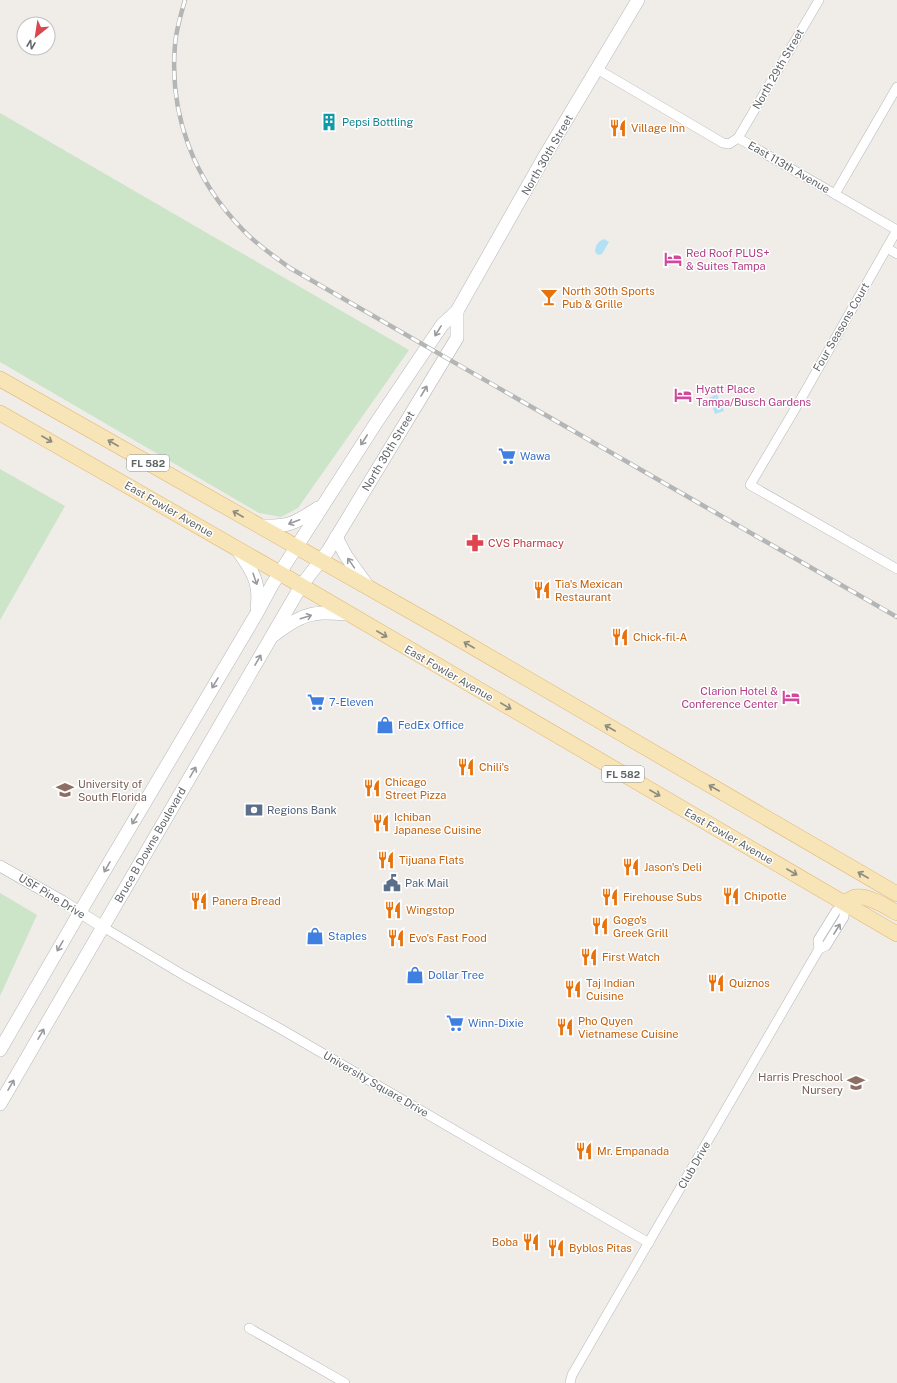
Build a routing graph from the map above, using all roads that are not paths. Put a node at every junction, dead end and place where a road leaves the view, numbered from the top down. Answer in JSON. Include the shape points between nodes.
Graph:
{"nodes":[{"id":1,"x":638,"y":0,"type":"edge"},
{"id":2,"x":819,"y":0,"type":"edge"},
{"id":3,"x":597,"y":69,"type":"junction"},
{"id":4,"x":897,"y":87,"type":"edge"},
{"id":5,"x":738,"y":138,"type":"junction"},
{"id":6,"x":835,"y":194,"type":"junction"},
{"id":7,"x":897,"y":230,"type":"edge"},
{"id":8,"x":887,"y":248,"type":"junction"},
{"id":9,"x":897,"y":254,"type":"edge"},
{"id":10,"x":457,"y":311,"type":"junction"},
{"id":11,"x":0,"y":379,"type":"edge"},
{"id":12,"x":0,"y":413,"type":"edge"},
{"id":13,"x":323,"y":504,"type":"junction"},
{"id":14,"x":260,"y":526,"type":"junction"},
{"id":15,"x":336,"y":537,"type":"junction"},
{"id":16,"x":297,"y":547,"type":"junction"},
{"id":17,"x":237,"y":548,"type":"junction"},
{"id":18,"x":320,"y":560,"type":"junction"},
{"id":19,"x":897,"y":569,"type":"edge"},
{"id":20,"x":279,"y":573,"type":"junction"},
{"id":21,"x":301,"y":586,"type":"junction"},
{"id":22,"x":369,"y":588,"type":"junction"},
{"id":23,"x":257,"y":613,"type":"junction"},
{"id":24,"x":348,"y":614,"type":"junction"},
{"id":25,"x":272,"y":636,"type":"junction"},
{"id":26,"x":0,"y":866,"type":"edge"},
{"id":27,"x":897,"y":894,"type":"edge"},
{"id":28,"x":845,"y":903,"type":"junction"},
{"id":29,"x":80,"y":912,"type":"junction"},
{"id":30,"x":897,"y":913,"type":"edge"},
{"id":31,"x":103,"y":927,"type":"junction"},
{"id":32,"x":897,"y":934,"type":"edge"},
{"id":33,"x":0,"y":1050,"type":"edge"},
{"id":34,"x":0,"y":1104,"type":"edge"},
{"id":35,"x":648,"y":1243,"type":"junction"},
{"id":36,"x":249,"y":1328,"type":"dead end"},
{"id":37,"x":345,"y":1383,"type":"edge"},
{"id":38,"x":570,"y":1383,"type":"edge"}],
"edges":[{"from":1,"to":3,"type":"main road","name":"North 30th Street"},
{"from":2,"to":5,"type":"street","name":"North 29th Street"},
{"from":3,"to":5,"type":"street","name":"East 113th Avenue","via":[[723,143],[729,144]]},
{"from":3,"to":10,"type":"main road","name":"North 30th Street"},
{"from":4,"to":6,"type":"street"},
{"from":5,"to":6,"type":"street","name":"East 113th Avenue"},
{"from":6,"to":7,"type":"street","name":"East 113th Avenue"},
{"from":7,"to":8,"type":"street","name":"Four Seasons Court"},
{"from":8,"to":9,"type":"street"},
{"from":8,"to":19,"type":"street","name":"Four Seasons Court","via":[[750,485]]},
{"from":10,"to":13,"type":"main road","name":"North 30th Street","one_way":true,"via":[[442,325]]},
{"from":15,"to":10,"type":"main road","name":"North 30th Street","one_way":true,"via":[[457,338]]},
{"from":14,"to":11,"type":"main road","number":"FL 582","one_way":true},
{"from":12,"to":17,"type":"main road","name":"East Fowler Avenue","number":"FL 582","one_way":true},
{"from":13,"to":14,"type":"main road","one_way":true,"via":[[297,522],[276,527]]},
{"from":13,"to":16,"type":"main road","name":"North 30th Street"},
{"from":14,"to":16,"type":"main road","number":"FL 582"},
{"from":15,"to":18,"type":"main road","name":"North 30th Street"},
{"from":22,"to":15,"type":"main road","one_way":true},
{"from":16,"to":18,"type":"main road","number":"FL 582"},
{"from":16,"to":20,"type":"main road"},
{"from":17,"to":20,"type":"main road","name":"East Fowler Avenue","number":"FL 582"},
{"from":17,"to":23,"type":"main road","one_way":true,"via":[[251,568],[256,582],[259,596]]},
{"from":18,"to":21,"type":"main road","name":"North 30th Street"},
{"from":18,"to":22,"type":"main road","number":"FL 582"},
{"from":20,"to":21,"type":"main road","name":"East Fowler Avenue","number":"FL 582"},
{"from":20,"to":23,"type":"main road"},
{"from":21,"to":24,"type":"main road","name":"East Fowler Avenue","number":"FL 582"},
{"from":21,"to":25,"type":"main road","name":"Bruce B Downs Boulevard"},
{"from":27,"to":22,"type":"main road","number":"FL 582","one_way":true},
{"from":23,"to":29,"type":"main road","one_way":true},
{"from":25,"to":24,"type":"main road","one_way":true,"via":[[301,618],[311,615]]},
{"from":24,"to":28,"type":"main road","name":"East Fowler Avenue","number":"FL 582","one_way":true},
{"from":31,"to":25,"type":"main road","name":"Bruce B Downs Boulevard","one_way":true},
{"from":26,"to":29,"type":"street","name":"USF Pine Drive"},
{"from":28,"to":30,"type":"main road","via":[[854,897],[862,897]]},
{"from":28,"to":32,"type":"main road","name":"East Fowler Avenue","number":"FL 582"},
{"from":28,"to":35,"type":"street","name":"Club Drive","via":[[844,917],[826,946],[819,949]]},
{"from":29,"to":31,"type":"street","name":"USF Pine Drive"},
{"from":29,"to":33,"type":"main road","one_way":true},
{"from":34,"to":31,"type":"main road","name":"Bruce B Downs Boulevard","one_way":true},
{"from":31,"to":35,"type":"street","name":"University Square Drive"},
{"from":35,"to":38,"type":"street","name":"Club Drive","via":[[572,1375]]},
{"from":36,"to":37,"type":"street"}]}
